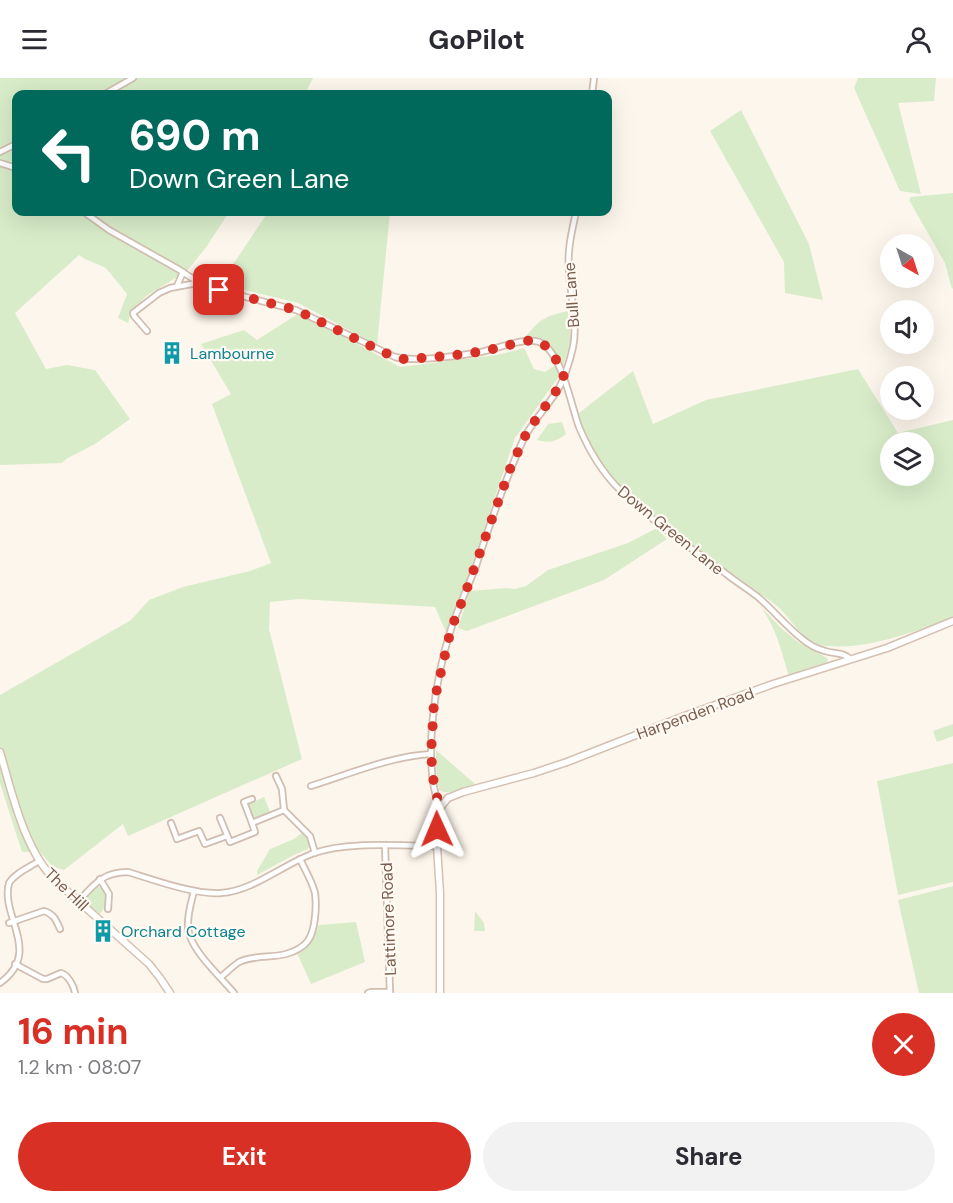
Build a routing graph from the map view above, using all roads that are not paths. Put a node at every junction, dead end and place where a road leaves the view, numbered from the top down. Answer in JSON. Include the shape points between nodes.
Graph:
{"nodes":[{"id":1,"x":133,"y":78,"type":"edge"},
{"id":2,"x":112,"y":90,"type":"edge"},
{"id":3,"x":90,"y":216,"type":"edge"},
{"id":4,"x":575,"y":216,"type":"edge"},
{"id":5,"x":183,"y":272,"type":"junction"},
{"id":6,"x":198,"y":282,"type":"junction"},
{"id":7,"x":177,"y":286,"type":"junction"},
{"id":8,"x":147,"y":332,"type":"dead end"},
{"id":9,"x":564,"y":377,"type":"junction"},
{"id":10,"x":953,"y":621,"type":"edge"},
{"id":11,"x":850,"y":660,"type":"junction"},
{"id":12,"x":0,"y":752,"type":"edge"},
{"id":13,"x":431,"y":754,"type":"junction"},
{"id":14,"x":276,"y":776,"type":"dead end"},
{"id":15,"x":310,"y":786,"type":"dead end"},
{"id":16,"x":435,"y":794,"type":"junction"},
{"id":17,"x":448,"y":798,"type":"junction"},
{"id":18,"x":252,"y":799,"type":"dead end"},
{"id":19,"x":440,"y":808,"type":"junction"},
{"id":20,"x":284,"y":810,"type":"junction"},
{"id":21,"x":220,"y":818,"type":"dead end"},
{"id":22,"x":171,"y":823,"type":"dead end"},
{"id":23,"x":252,"y":824,"type":"junction"},
{"id":24,"x":227,"y":836,"type":"junction"},
{"id":25,"x":385,"y":846,"type":"junction"},
{"id":26,"x":437,"y":846,"type":"junction"},
{"id":27,"x":315,"y":853,"type":"junction"},
{"id":28,"x":300,"y":859,"type":"junction"},
{"id":29,"x":39,"y":861,"type":"junction"},
{"id":30,"x":100,"y":879,"type":"junction"},
{"id":31,"x":194,"y":891,"type":"junction"},
{"id":32,"x":79,"y":901,"type":"junction"},
{"id":33,"x":108,"y":909,"type":"dead end"},
{"id":34,"x":9,"y":923,"type":"junction"},
{"id":35,"x":60,"y":929,"type":"dead end"},
{"id":36,"x":15,"y":964,"type":"junction"},
{"id":37,"x":221,"y":977,"type":"junction"},
{"id":38,"x":0,"y":983,"type":"edge"},
{"id":39,"x":75,"y":993,"type":"edge"},
{"id":40,"x":170,"y":993,"type":"edge"},
{"id":41,"x":234,"y":993,"type":"edge"},
{"id":42,"x":368,"y":993,"type":"edge"},
{"id":43,"x":390,"y":993,"type":"edge"},
{"id":44,"x":440,"y":993,"type":"edge"}],
"edges":[{"from":1,"to":2,"type":"street"},
{"from":3,"to":5,"type":"street","name":"Down Green Lane"},
{"from":4,"to":9,"type":"street","name":"Bull Lane","via":[[568,269],[574,344]]},
{"from":5,"to":6,"type":"street","name":"Down Green Lane"},
{"from":5,"to":7,"type":"street"},
{"from":6,"to":7,"type":"street"},
{"from":6,"to":9,"type":"street","name":"Down Green Lane","via":[[296,310],[404,359],[480,352],[528,341],[541,343]]},
{"from":7,"to":8,"type":"street","via":[[159,293],[133,313]]},
{"from":9,"to":11,"type":"street","name":"Down Green Lane","via":[[579,426],[603,471],[618,488],[663,528],[759,598],[801,639]]},
{"from":9,"to":13,"type":"street","name":"Bull Lane","via":[[527,432],[510,469],[451,629],[434,702]]},
{"from":10,"to":11,"type":"street","name":"Harpenden Road"},
{"from":11,"to":17,"type":"street","name":"Harpenden Road","via":[[719,703],[567,762]]},
{"from":12,"to":29,"type":"street","name":"The Hill","via":[[25,831]]},
{"from":13,"to":15,"type":"street","via":[[397,759]]},
{"from":13,"to":16,"type":"street","name":"Bull Lane"},
{"from":14,"to":20,"type":"street"},
{"from":16,"to":17,"type":"street"},
{"from":16,"to":19,"type":"street","name":"Bull Lane"},
{"from":17,"to":19,"type":"street"},
{"from":18,"to":23,"type":"street","via":[[244,802]]},
{"from":19,"to":26,"type":"street"},
{"from":20,"to":23,"type":"street"},
{"from":20,"to":27,"type":"street","via":[[309,836]]},
{"from":21,"to":24,"type":"street"},
{"from":22,"to":24,"type":"street","via":[[177,839],[199,831],[205,844]]},
{"from":23,"to":24,"type":"street","via":[[255,832],[230,842]]},
{"from":25,"to":26,"type":"street"},
{"from":25,"to":27,"type":"street"},
{"from":25,"to":43,"type":"street","name":"Lattimore Road"},
{"from":26,"to":44,"type":"street"},
{"from":27,"to":28,"type":"street"},
{"from":28,"to":31,"type":"street","via":[[232,891]]},
{"from":28,"to":37,"type":"street","via":[[316,904],[310,939],[285,954],[238,963]]},
{"from":29,"to":32,"type":"street","name":"The Hill"},
{"from":29,"to":34,"type":"street","via":[[9,882],[3,898]]},
{"from":30,"to":31,"type":"street","via":[[128,872]]},
{"from":30,"to":32,"type":"street"},
{"from":30,"to":33,"type":"street","via":[[109,894]]},
{"from":31,"to":37,"type":"street","via":[[188,917],[191,941]]},
{"from":32,"to":40,"type":"street","name":"The Hill","via":[[149,964]]},
{"from":34,"to":35,"type":"street","via":[[44,911],[54,916]]},
{"from":34,"to":36,"type":"street","via":[[16,944]]},
{"from":36,"to":38,"type":"street"},
{"from":36,"to":39,"type":"street","via":[[43,979],[65,975]]},
{"from":37,"to":41,"type":"street"},
{"from":42,"to":43,"type":"street"}]}
